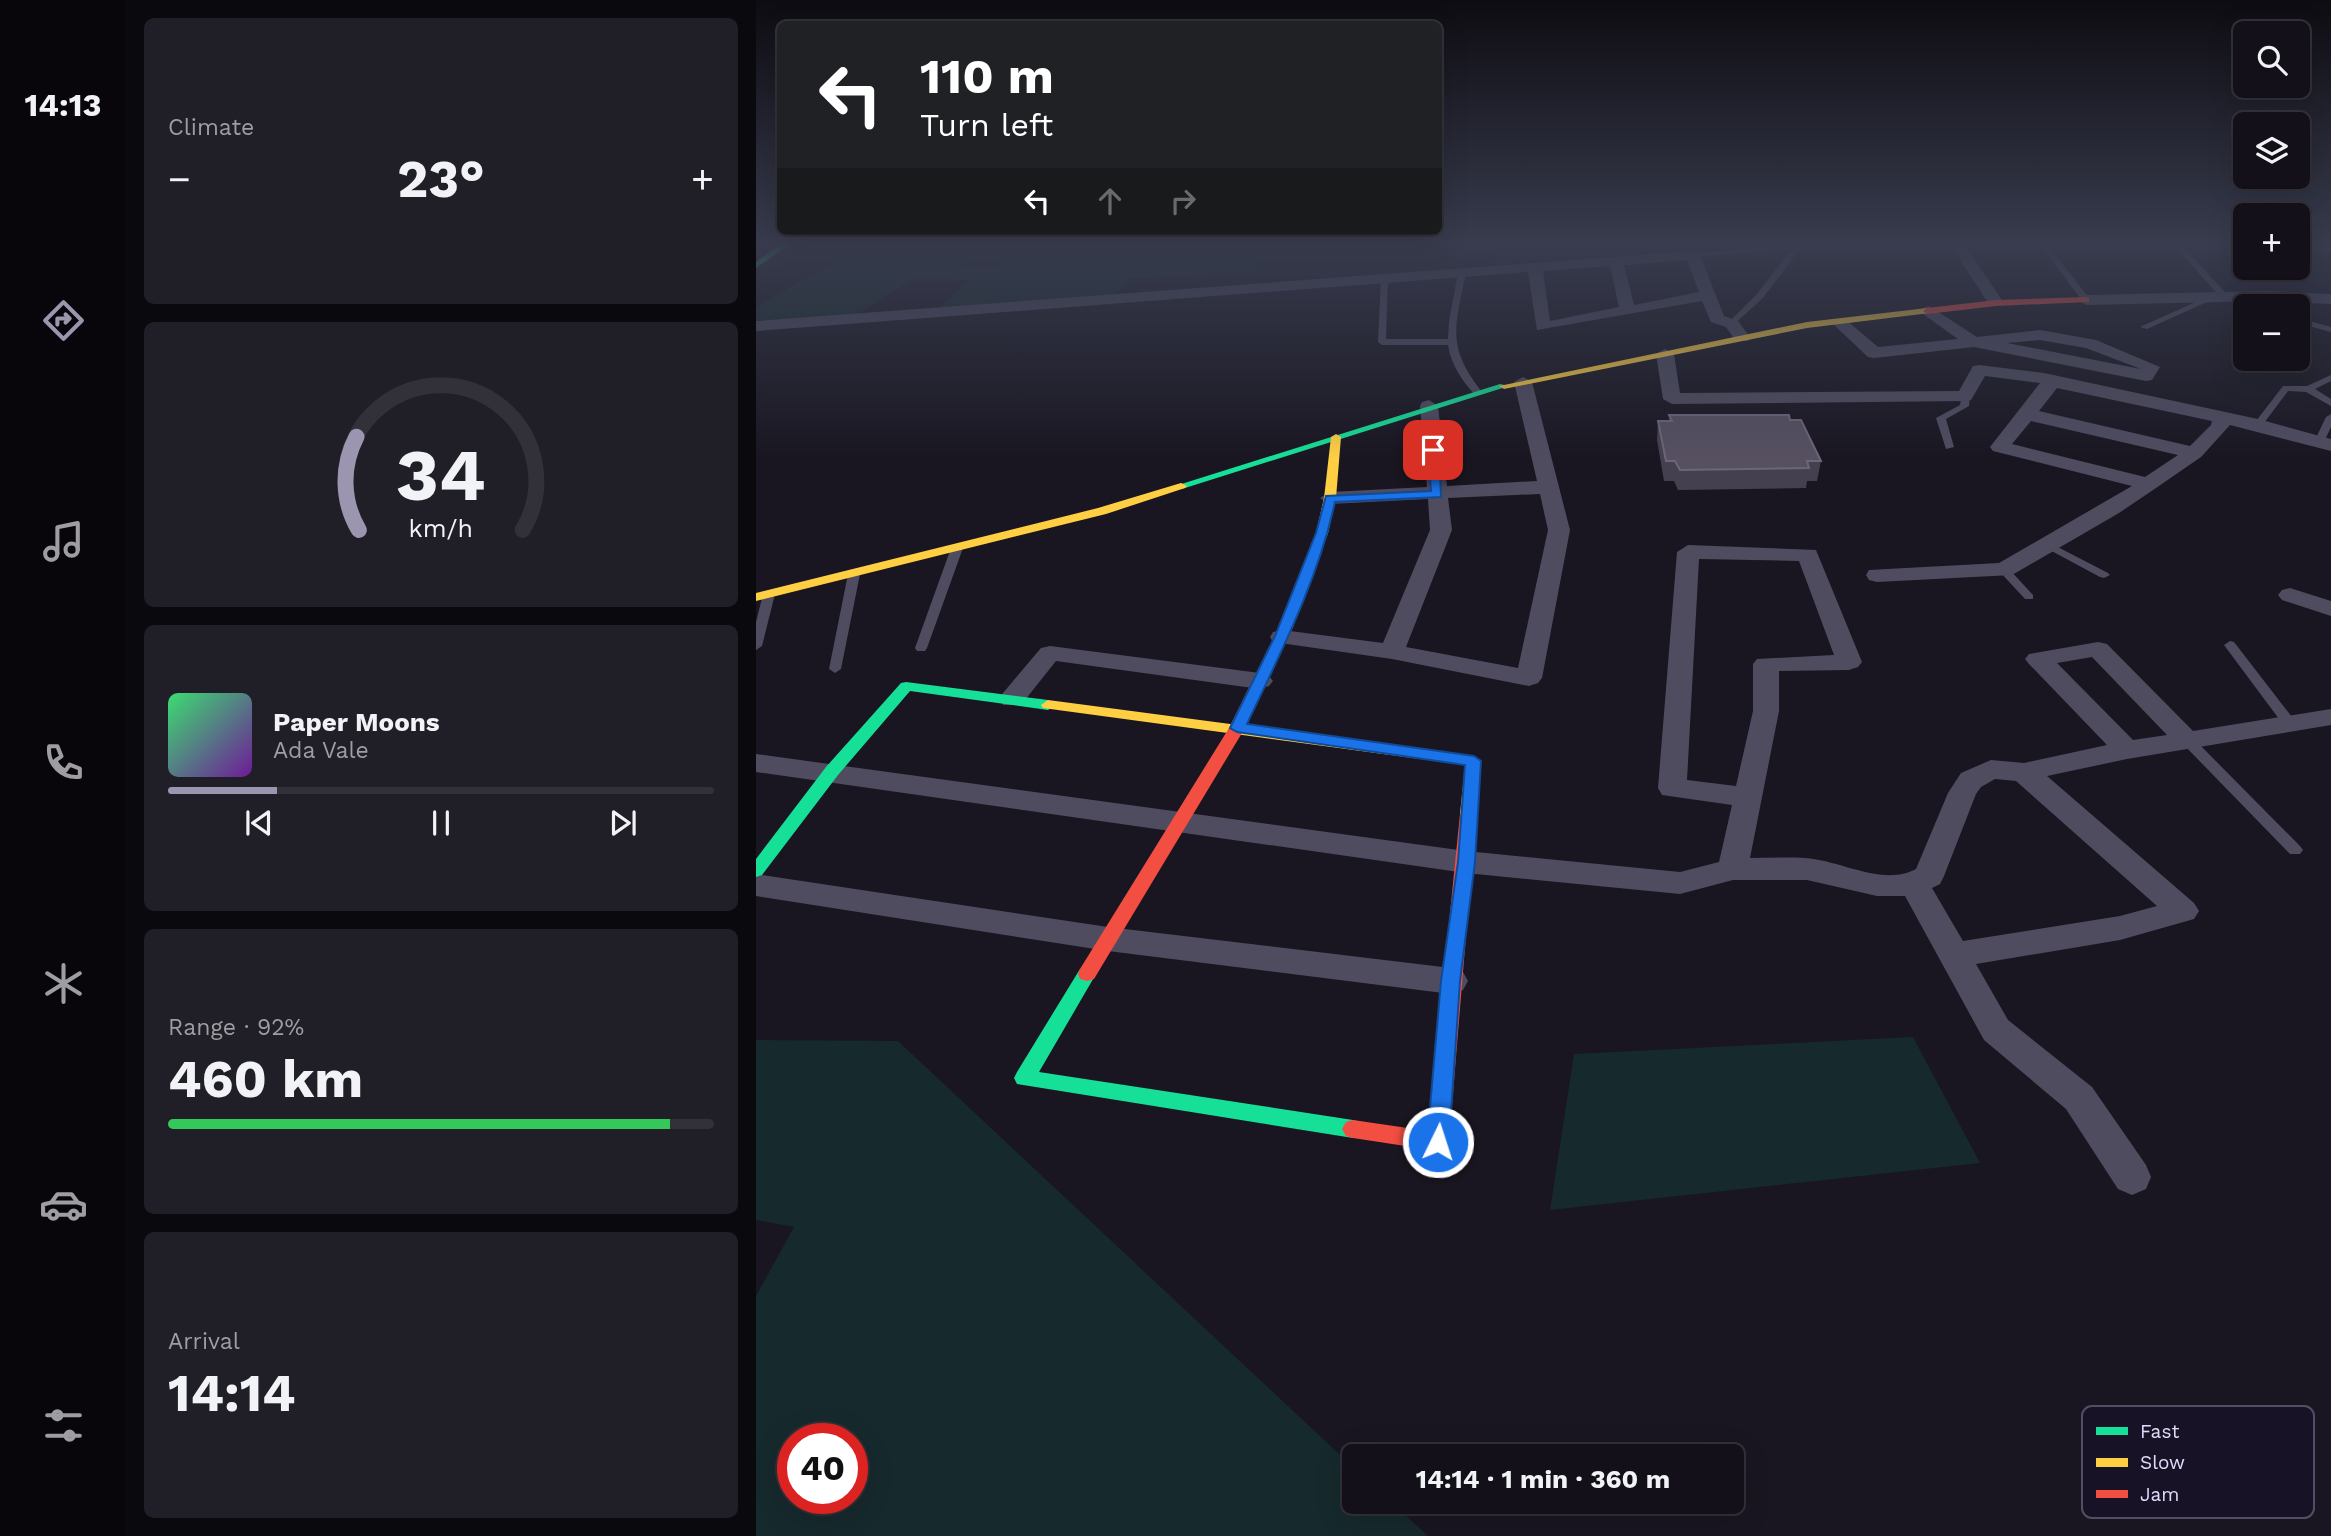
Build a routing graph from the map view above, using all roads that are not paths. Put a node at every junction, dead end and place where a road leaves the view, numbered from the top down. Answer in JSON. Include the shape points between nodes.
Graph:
{"nodes":[{"id":1,"x":888,"y":316,"type":"edge"},
{"id":2,"x":1383,"y":316,"type":"edge"},
{"id":3,"x":1454,"y":316,"type":"edge"},
{"id":4,"x":1541,"y":316,"type":"edge"},
{"id":5,"x":1604,"y":316,"type":"edge"},
{"id":6,"x":1716,"y":316,"type":"edge"},
{"id":7,"x":1747,"y":316,"type":"edge"},
{"id":8,"x":1887,"y":316,"type":"edge"},
{"id":9,"x":1936,"y":316,"type":"edge"},
{"id":10,"x":2172,"y":316,"type":"edge"},
{"id":11,"x":1839,"y":321,"type":"junction"},
{"id":12,"x":2310,"y":324,"type":"edge"},
{"id":13,"x":756,"y":326,"type":"edge"},
{"id":14,"x":2144,"y":327,"type":"dead end"},
{"id":15,"x":1737,"y":330,"type":"junction"},
{"id":16,"x":2331,"y":330,"type":"edge"},
{"id":17,"x":1449,"y":342,"type":"junction"},
{"id":18,"x":1974,"y":342,"type":"junction"},
{"id":19,"x":1665,"y":355,"type":"junction"},
{"id":20,"x":2331,"y":378,"type":"edge"},
{"id":21,"x":1523,"y":382,"type":"junction"},
{"id":22,"x":2053,"y":382,"type":"junction"},
{"id":23,"x":2308,"y":389,"type":"junction"},
{"id":24,"x":1477,"y":392,"type":"junction"},
{"id":25,"x":1965,"y":397,"type":"junction"},
{"id":26,"x":2331,"y":403,"type":"edge"},
{"id":27,"x":1429,"y":407,"type":"junction"},
{"id":28,"x":2026,"y":414,"type":"junction"},
{"id":29,"x":2222,"y":417,"type":"junction"},
{"id":30,"x":2331,"y":417,"type":"edge"},
{"id":31,"x":2258,"y":425,"type":"junction"},
{"id":32,"x":1336,"y":437,"type":"junction"},
{"id":33,"x":2325,"y":444,"type":"edge"},
{"id":34,"x":1950,"y":447,"type":"dead end"},
{"id":35,"x":2194,"y":453,"type":"junction"},
{"id":36,"x":2149,"y":484,"type":"junction"},
{"id":37,"x":1549,"y":487,"type":"junction"},
{"id":38,"x":1437,"y":494,"type":"junction"},
{"id":39,"x":1330,"y":498,"type":"junction"},
{"id":40,"x":2050,"y":546,"type":"junction"},
{"id":41,"x":957,"y":548,"type":"junction"},
{"id":42,"x":2004,"y":570,"type":"junction"},
{"id":43,"x":854,"y":574,"type":"junction"},
{"id":44,"x":1877,"y":575,"type":"dead end"},
{"id":45,"x":2104,"y":575,"type":"dead end"},
{"id":46,"x":2290,"y":595,"type":"dead end"},
{"id":47,"x":762,"y":596,"type":"edge"},
{"id":48,"x":2029,"y":597,"type":"dead end"},
{"id":49,"x":2331,"y":609,"type":"edge"},
{"id":50,"x":1282,"y":636,"type":"junction"},
{"id":51,"x":2230,"y":645,"type":"dead end"},
{"id":52,"x":756,"y":646,"type":"edge"},
{"id":53,"x":921,"y":648,"type":"dead end"},
{"id":54,"x":1392,"y":652,"type":"junction"},
{"id":55,"x":835,"y":669,"type":"dead end"},
{"id":56,"x":1260,"y":681,"type":"junction"},
{"id":57,"x":1012,"y":699,"type":"junction"},
{"id":58,"x":2331,"y":717,"type":"edge"},
{"id":59,"x":2290,"y":724,"type":"junction"},
{"id":60,"x":1237,"y":728,"type":"junction"},
{"id":61,"x":2187,"y":740,"type":"junction"},
{"id":62,"x":2127,"y":750,"type":"junction"},
{"id":63,"x":756,"y":763,"type":"edge"},
{"id":64,"x":832,"y":771,"type":"junction"},
{"id":65,"x":2024,"y":772,"type":"junction"},
{"id":66,"x":1748,"y":797,"type":"junction"},
{"id":67,"x":1178,"y":822,"type":"junction"},
{"id":68,"x":2295,"y":850,"type":"dead end"},
{"id":69,"x":1466,"y":862,"type":"junction"},
{"id":70,"x":1733,"y":869,"type":"junction"},
{"id":71,"x":756,"y":871,"type":"edge"},
{"id":72,"x":1914,"y":884,"type":"junction"},
{"id":73,"x":756,"y":885,"type":"edge"},
{"id":74,"x":1108,"y":939,"type":"junction"},
{"id":75,"x":1955,"y":955,"type":"junction"},
{"id":76,"x":1451,"y":981,"type":"junction"},
{"id":77,"x":2132,"y":1177,"type":"dead end"}],
"edges":[{"from":1,"to":13,"type":"street"},
{"from":2,"to":17,"type":"lane","via":[[1382,342]]},
{"from":3,"to":17,"type":"lane"},
{"from":4,"to":5,"type":"street","via":[[1543,327]]},
{"from":6,"to":15,"type":"street"},
{"from":7,"to":15,"type":"lane"},
{"from":8,"to":11,"type":"street"},
{"from":9,"to":18,"type":"street"},
{"from":10,"to":14,"type":"lane"},
{"from":11,"to":15,"type":"street"},
{"from":11,"to":18,"type":"street","via":[[1874,353]]},
{"from":12,"to":16,"type":"lane"},
{"from":15,"to":19,"type":"street"},
{"from":17,"to":24,"type":"lane","via":[[1461,376]]},
{"from":18,"to":18,"type":"street","via":[[2146,376],[2151,366],[2090,344],[2040,335]]},
{"from":19,"to":21,"type":"street"},
{"from":19,"to":25,"type":"street","via":[[1672,399]]},
{"from":20,"to":23,"type":"lane"},
{"from":21,"to":24,"type":"street"},
{"from":21,"to":37,"type":"street"},
{"from":22,"to":25,"type":"street","via":[[1979,370]]},
{"from":22,"to":28,"type":"street"},
{"from":22,"to":29,"type":"street"},
{"from":23,"to":26,"type":"lane"},
{"from":23,"to":31,"type":"lane","via":[[2286,388]]},
{"from":24,"to":27,"type":"street"},
{"from":25,"to":34,"type":"lane","via":[[1964,406],[1941,418]]},
{"from":27,"to":32,"type":"street"},
{"from":27,"to":38,"type":"street"},
{"from":28,"to":35,"type":"street"},
{"from":28,"to":36,"type":"street","via":[[2000,447]]},
{"from":29,"to":31,"type":"street"},
{"from":29,"to":35,"type":"street","via":[[2220,426]]},
{"from":30,"to":33,"type":"lane"},
{"from":31,"to":33,"type":"street"},
{"from":32,"to":39,"type":"street"},
{"from":32,"to":41,"type":"street","via":[[1102,511]]},
{"from":35,"to":36,"type":"street"},
{"from":36,"to":40,"type":"street"},
{"from":37,"to":38,"type":"street"},
{"from":37,"to":54,"type":"street","via":[[1559,530],[1529,678]]},
{"from":38,"to":39,"type":"street"},
{"from":38,"to":54,"type":"street","via":[[1441,530]]},
{"from":39,"to":50,"type":"street","via":[[1322,533]]},
{"from":40,"to":42,"type":"street"},
{"from":40,"to":45,"type":"lane"},
{"from":41,"to":43,"type":"street"},
{"from":41,"to":53,"type":"lane"},
{"from":42,"to":44,"type":"street"},
{"from":42,"to":48,"type":"lane"},
{"from":43,"to":47,"type":"street"},
{"from":43,"to":55,"type":"lane"},
{"from":46,"to":49,"type":"street"},
{"from":47,"to":52,"type":"lane"},
{"from":50,"to":54,"type":"street"},
{"from":50,"to":56,"type":"street"},
{"from":51,"to":59,"type":"lane"},
{"from":56,"to":57,"type":"street","via":[[1050,653]]},
{"from":56,"to":60,"type":"street"},
{"from":57,"to":60,"type":"street"},
{"from":57,"to":64,"type":"street","via":[[906,686]]},
{"from":58,"to":59,"type":"street"},
{"from":59,"to":61,"type":"street"},
{"from":60,"to":67,"type":"street"},
{"from":60,"to":69,"type":"street","via":[[1474,761]]},
{"from":61,"to":62,"type":"street"},
{"from":61,"to":62,"type":"street","via":[[2098,649],[2038,659]]},
{"from":61,"to":68,"type":"lane"},
{"from":62,"to":65,"type":"street"},
{"from":63,"to":64,"type":"street"},
{"from":64,"to":67,"type":"street"},
{"from":64,"to":71,"type":"street"},
{"from":65,"to":72,"type":"street","via":[[1991,769],[1970,780],[1929,876]]},
{"from":65,"to":75,"type":"street","via":[[2183,911],[2120,928]]},
{"from":66,"to":66,"type":"street","via":[[1766,711],[1766,664],[1849,662],[1808,555],[1688,552],[1672,788]]},
{"from":66,"to":70,"type":"street"},
{"from":67,"to":69,"type":"street"},
{"from":67,"to":74,"type":"street"},
{"from":69,"to":70,"type":"street","via":[[1680,883]]},
{"from":69,"to":76,"type":"street"},
{"from":70,"to":72,"type":"street","via":[[1807,869],[1877,885]]},
{"from":72,"to":75,"type":"street"},
{"from":73,"to":74,"type":"street"},
{"from":74,"to":76,"type":"street"},
{"from":74,"to":76,"type":"street","via":[[1024,1078],[1438,1142]]},
{"from":75,"to":77,"type":"street","via":[[1996,1030],[2079,1098]]}]}
